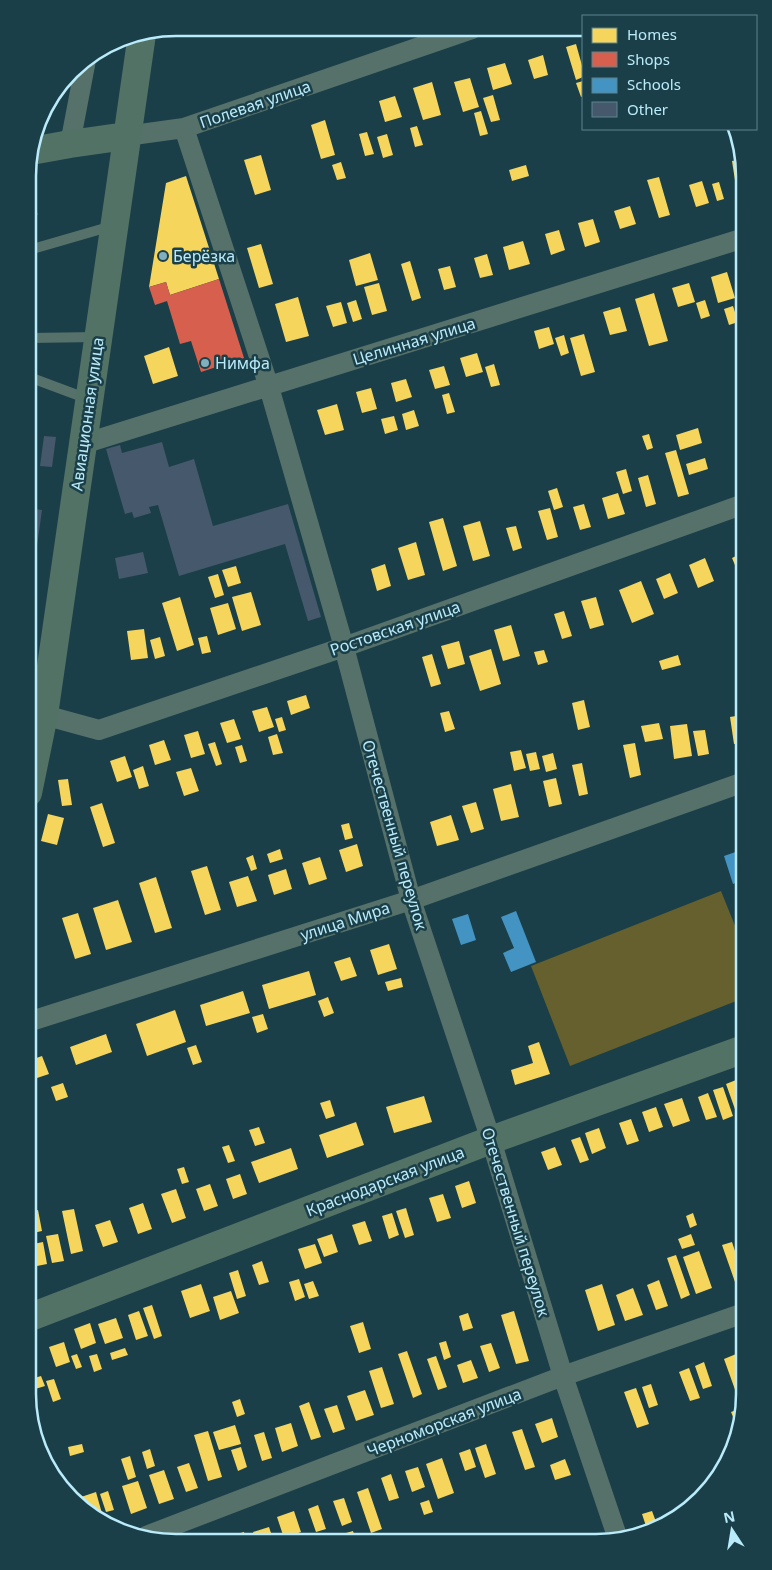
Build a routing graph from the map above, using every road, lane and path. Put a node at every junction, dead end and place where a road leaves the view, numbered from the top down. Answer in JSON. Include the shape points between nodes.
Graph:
{"nodes":[{"id":1,"x":452,"y":36,"type":"edge"},
{"id":2,"x":141,"y":41,"type":"edge"},
{"id":3,"x":84,"y":71,"type":"edge"},
{"id":4,"x":184,"y":128,"type":"junction"},
{"id":5,"x":126,"y":136,"type":"junction"},
{"id":6,"x":70,"y":144,"type":"junction"},
{"id":7,"x":39,"y":149,"type":"edge"},
{"id":8,"x":113,"y":226,"type":"junction"},
{"id":9,"x":736,"y":241,"type":"edge"},
{"id":10,"x":37,"y":248,"type":"edge"},
{"id":11,"x":98,"y":337,"type":"junction"},
{"id":12,"x":37,"y":338,"type":"edge"},
{"id":13,"x":37,"y":380,"type":"edge"},
{"id":14,"x":269,"y":387,"type":"junction"},
{"id":15,"x":88,"y":399,"type":"junction"},
{"id":16,"x":83,"y":444,"type":"junction"},
{"id":17,"x":736,"y":507,"type":"edge"},
{"id":18,"x":344,"y":647,"type":"junction"},
{"id":19,"x":44,"y":715,"type":"junction"},
{"id":20,"x":37,"y":751,"type":"edge"},
{"id":21,"x":736,"y":785,"type":"edge"},
{"id":22,"x":411,"y":900,"type":"junction"},
{"id":23,"x":36,"y":1019,"type":"edge"},
{"id":24,"x":735,"y":1052,"type":"edge"},
{"id":25,"x":491,"y":1140,"type":"junction"},
{"id":26,"x":36,"y":1315,"type":"edge"},
{"id":27,"x":735,"y":1316,"type":"edge"},
{"id":28,"x":563,"y":1376,"type":"junction"},
{"id":29,"x":155,"y":1532,"type":"edge"},
{"id":30,"x":616,"y":1532,"type":"edge"}],
"edges":[{"from":1,"to":4,"type":"street","name":"Полевая улица"},
{"from":2,"to":5,"type":"street","name":"Авиационная улица"},
{"from":3,"to":6,"type":"street"},
{"from":4,"to":5,"type":"street","name":"Полевая улица"},
{"from":4,"to":14,"type":"street","name":"Отечественный переулок"},
{"from":5,"to":6,"type":"street","name":"Полевая улица"},
{"from":5,"to":8,"type":"street","name":"Авиационная улица"},
{"from":6,"to":7,"type":"street","name":"Полевая улица"},
{"from":8,"to":10,"type":"lane"},
{"from":8,"to":11,"type":"street","name":"Авиационная улица"},
{"from":9,"to":14,"type":"street","name":"Целинная улица"},
{"from":11,"to":12,"type":"lane"},
{"from":11,"to":15,"type":"street","name":"Авиационная улица"},
{"from":13,"to":15,"type":"lane"},
{"from":14,"to":16,"type":"street","name":"Целинная улица"},
{"from":14,"to":18,"type":"street","name":"Отечественный переулок"},
{"from":15,"to":16,"type":"street","name":"Авиационная улица"},
{"from":16,"to":19,"type":"street","name":"Авиационная улица"},
{"from":17,"to":18,"type":"street","name":"Ростовская улица"},
{"from":18,"to":19,"type":"street","name":"Ростовская улица","via":[[99,730]]},
{"from":18,"to":22,"type":"street","name":"Отечественный переулок"},
{"from":19,"to":20,"type":"street","name":"Авиационная улица"},
{"from":21,"to":22,"type":"street","name":"улица Мира"},
{"from":22,"to":23,"type":"street","name":"улица Мира"},
{"from":22,"to":25,"type":"street","name":"Отечественный переулок"},
{"from":24,"to":25,"type":"street","name":"Краснодарская улица"},
{"from":25,"to":26,"type":"street","name":"Краснодарская улица"},
{"from":25,"to":28,"type":"street","name":"Отечественный переулок"},
{"from":27,"to":28,"type":"street","name":"Черноморская улица"},
{"from":28,"to":29,"type":"street","name":"Черноморская улица"},
{"from":28,"to":30,"type":"street","name":"Отечественный переулок"}]}
